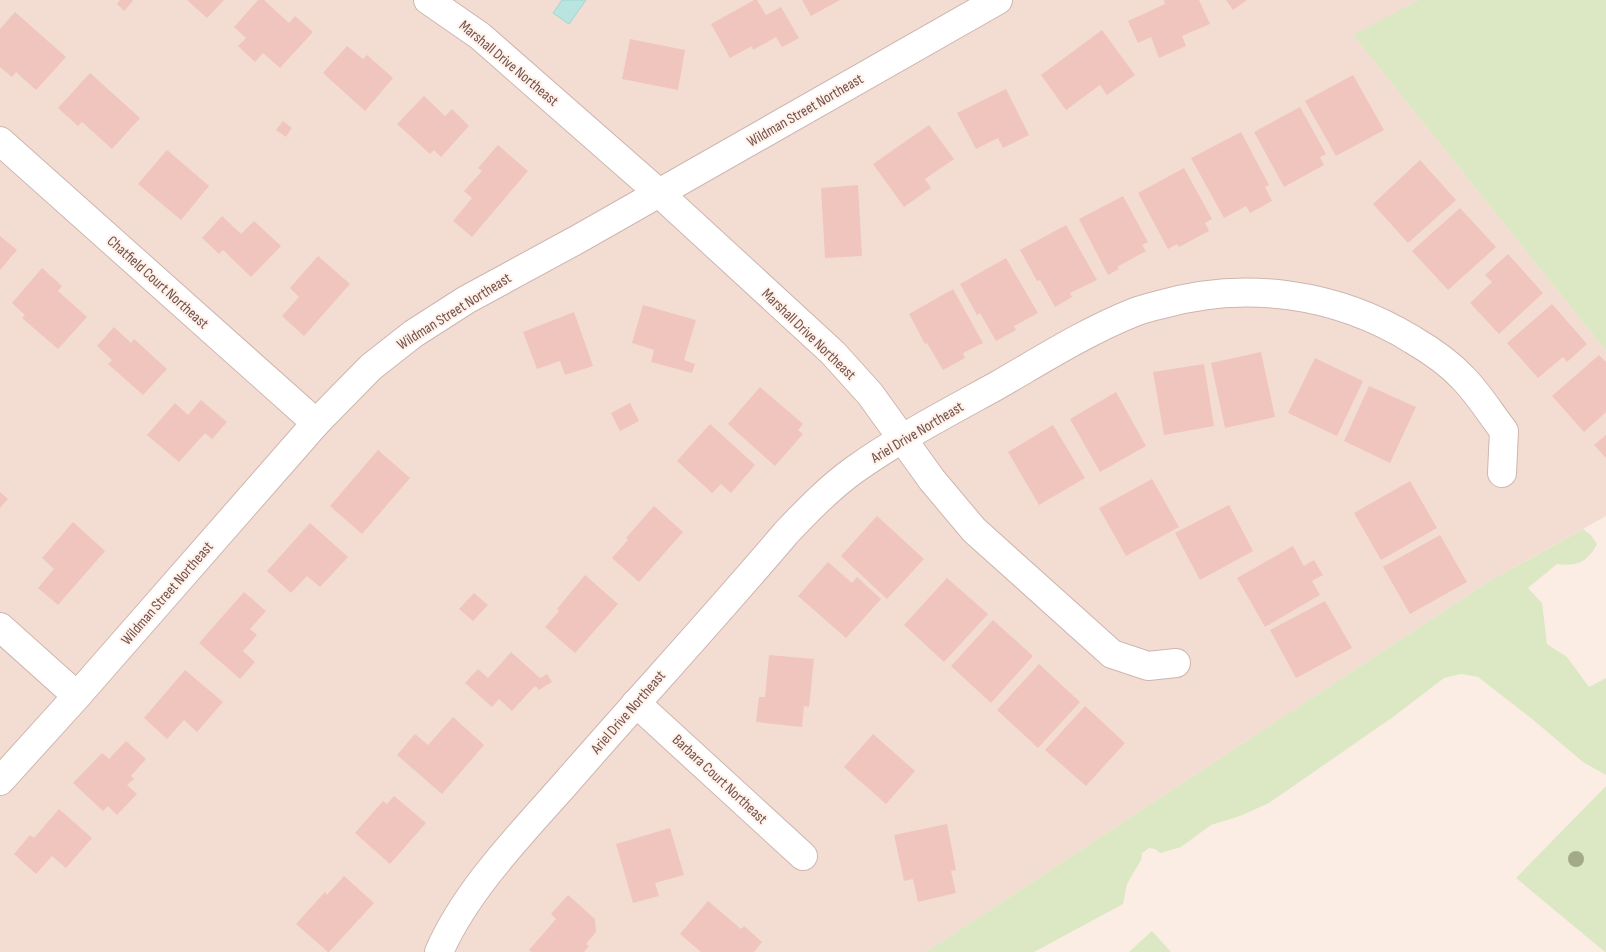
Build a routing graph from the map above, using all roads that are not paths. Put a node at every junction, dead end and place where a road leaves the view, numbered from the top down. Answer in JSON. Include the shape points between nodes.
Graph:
{"nodes":[{"id":1,"x":428,"y":0,"type":"edge"},
{"id":2,"x":998,"y":0,"type":"edge"},
{"id":3,"x":0,"y":141,"type":"edge"},
{"id":4,"x":659,"y":193,"type":"junction"},
{"id":5,"x":316,"y":423,"type":"junction"},
{"id":6,"x":902,"y":438,"type":"junction"},
{"id":7,"x":1502,"y":473,"type":"dead end"},
{"id":8,"x":0,"y":627,"type":"edge"},
{"id":9,"x":1176,"y":663,"type":"dead end"},
{"id":10,"x":77,"y":696,"type":"junction"},
{"id":11,"x":636,"y":703,"type":"junction"},
{"id":12,"x":0,"y":781,"type":"edge"},
{"id":13,"x":803,"y":856,"type":"dead end"},
{"id":14,"x":439,"y":952,"type":"edge"}],
"edges":[{"from":1,"to":4,"type":"street","name":"Marshall Drive Northeast","via":[[480,36]]},
{"from":2,"to":4,"type":"street","name":"Wildman Street Northeast"},
{"from":3,"to":5,"type":"street","name":"Chatfield Court Northeast"},
{"from":4,"to":5,"type":"street","name":"Wildman Street Northeast","via":[[466,300],[413,334],[371,367]]},
{"from":4,"to":6,"type":"street","name":"Marshall Drive Northeast","via":[[833,353],[870,394]]},
{"from":5,"to":10,"type":"street","name":"Wildman Street Northeast"},
{"from":6,"to":7,"type":"street","name":"Ariel Drive Northeast","via":[[1095,330],[1136,311],[1180,298],[1226,292],[1267,292],[1310,298],[1353,310],[1394,328],[1431,351],[1463,378],[1504,431]]},
{"from":6,"to":9,"type":"street","name":"Marshall Drive Northeast","via":[[974,530],[1112,654],[1148,666]]},
{"from":6,"to":11,"type":"street","name":"Ariel Drive Northeast","via":[[853,471],[809,509]]},
{"from":8,"to":10,"type":"street"},
{"from":10,"to":12,"type":"street","name":"Wildman Street Northeast"},
{"from":11,"to":13,"type":"street","name":"Barbara Court Northeast"},
{"from":11,"to":14,"type":"street","name":"Ariel Drive Northeast","via":[[480,883],[446,934]]}]}
